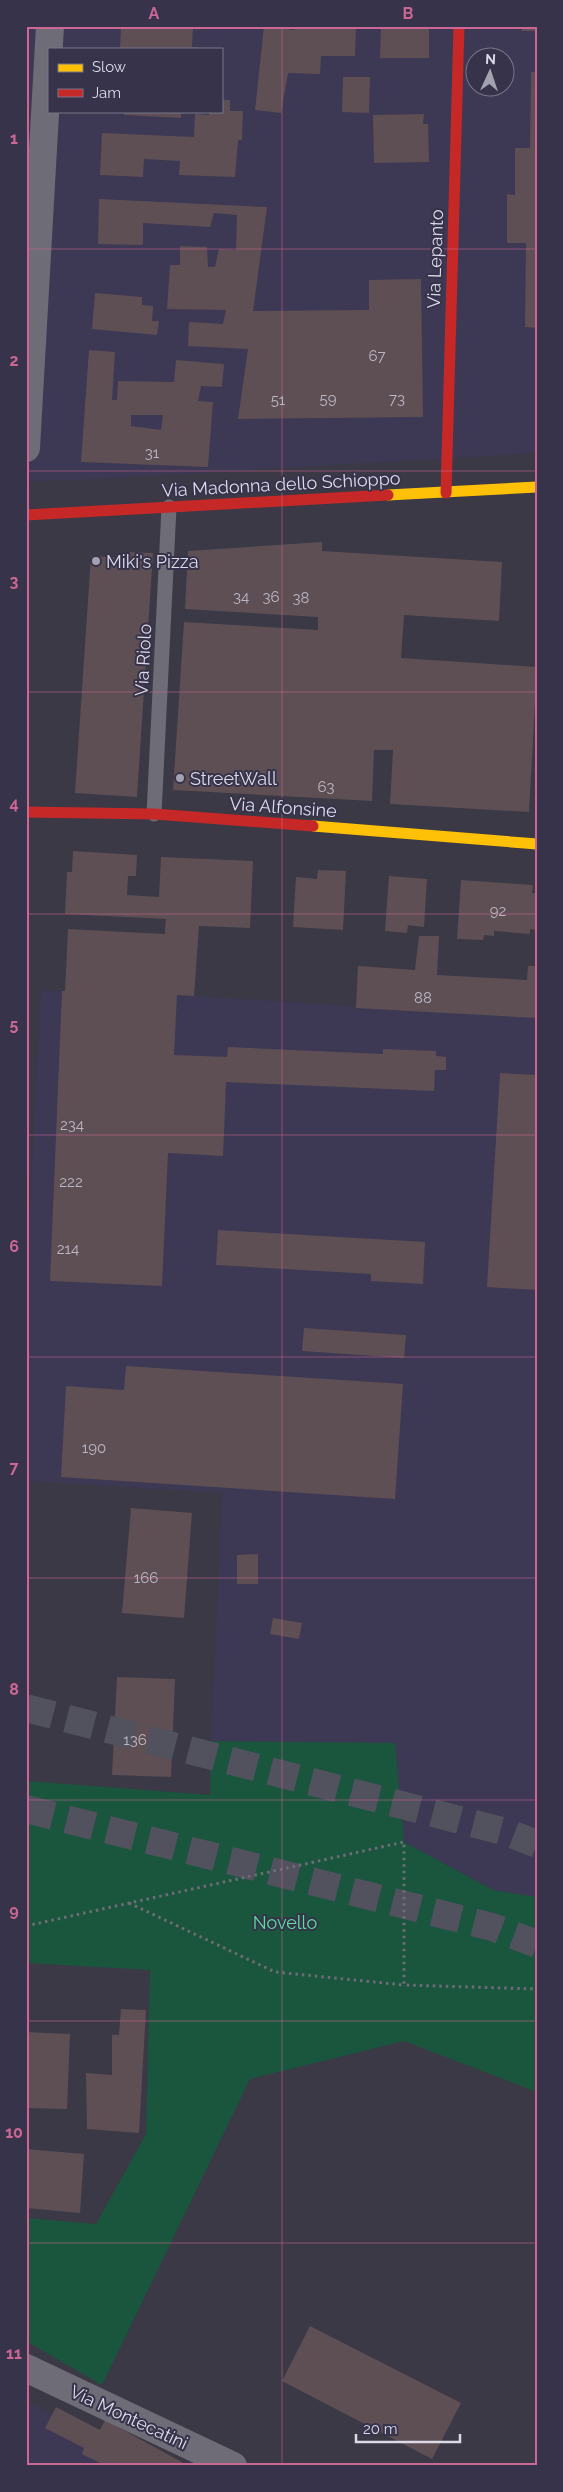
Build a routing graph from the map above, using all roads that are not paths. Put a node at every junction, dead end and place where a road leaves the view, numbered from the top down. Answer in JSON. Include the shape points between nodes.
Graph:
{"nodes":[{"id":1,"x":50,"y":26,"type":"edge"},
{"id":2,"x":459,"y":26,"type":"edge"},
{"id":3,"x":49,"y":48,"type":"edge"},
{"id":4,"x":48,"y":61,"type":"edge"},
{"id":5,"x":26,"y":448,"type":"edge"},
{"id":6,"x":537,"y":486,"type":"edge"},
{"id":7,"x":446,"y":493,"type":"junction"},
{"id":8,"x":169,"y":507,"type":"junction"},
{"id":9,"x":26,"y":515,"type":"edge"},
{"id":10,"x":26,"y":812,"type":"edge"},
{"id":11,"x":154,"y":814,"type":"junction"},
{"id":12,"x":537,"y":844,"type":"edge"},
{"id":13,"x":26,"y":2368,"type":"edge"},
{"id":14,"x":232,"y":2466,"type":"edge"}],
"edges":[{"from":1,"to":3,"type":"street"},
{"from":2,"to":7,"type":"street","name":"Via Lepanto"},
{"from":4,"to":5,"type":"street"},
{"from":6,"to":7,"type":"street","name":"Via Madonna dello Schioppo"},
{"from":7,"to":8,"type":"street","name":"Via Madonna dello Schioppo"},
{"from":8,"to":9,"type":"street","name":"Via Madonna dello Schioppo"},
{"from":8,"to":11,"type":"lane","name":"Via Riolo"},
{"from":10,"to":11,"type":"street","name":"Via Alfonsine"},
{"from":11,"to":12,"type":"street","name":"Via Alfonsine"},
{"from":13,"to":14,"type":"street","name":"Via Montecatini"}]}
